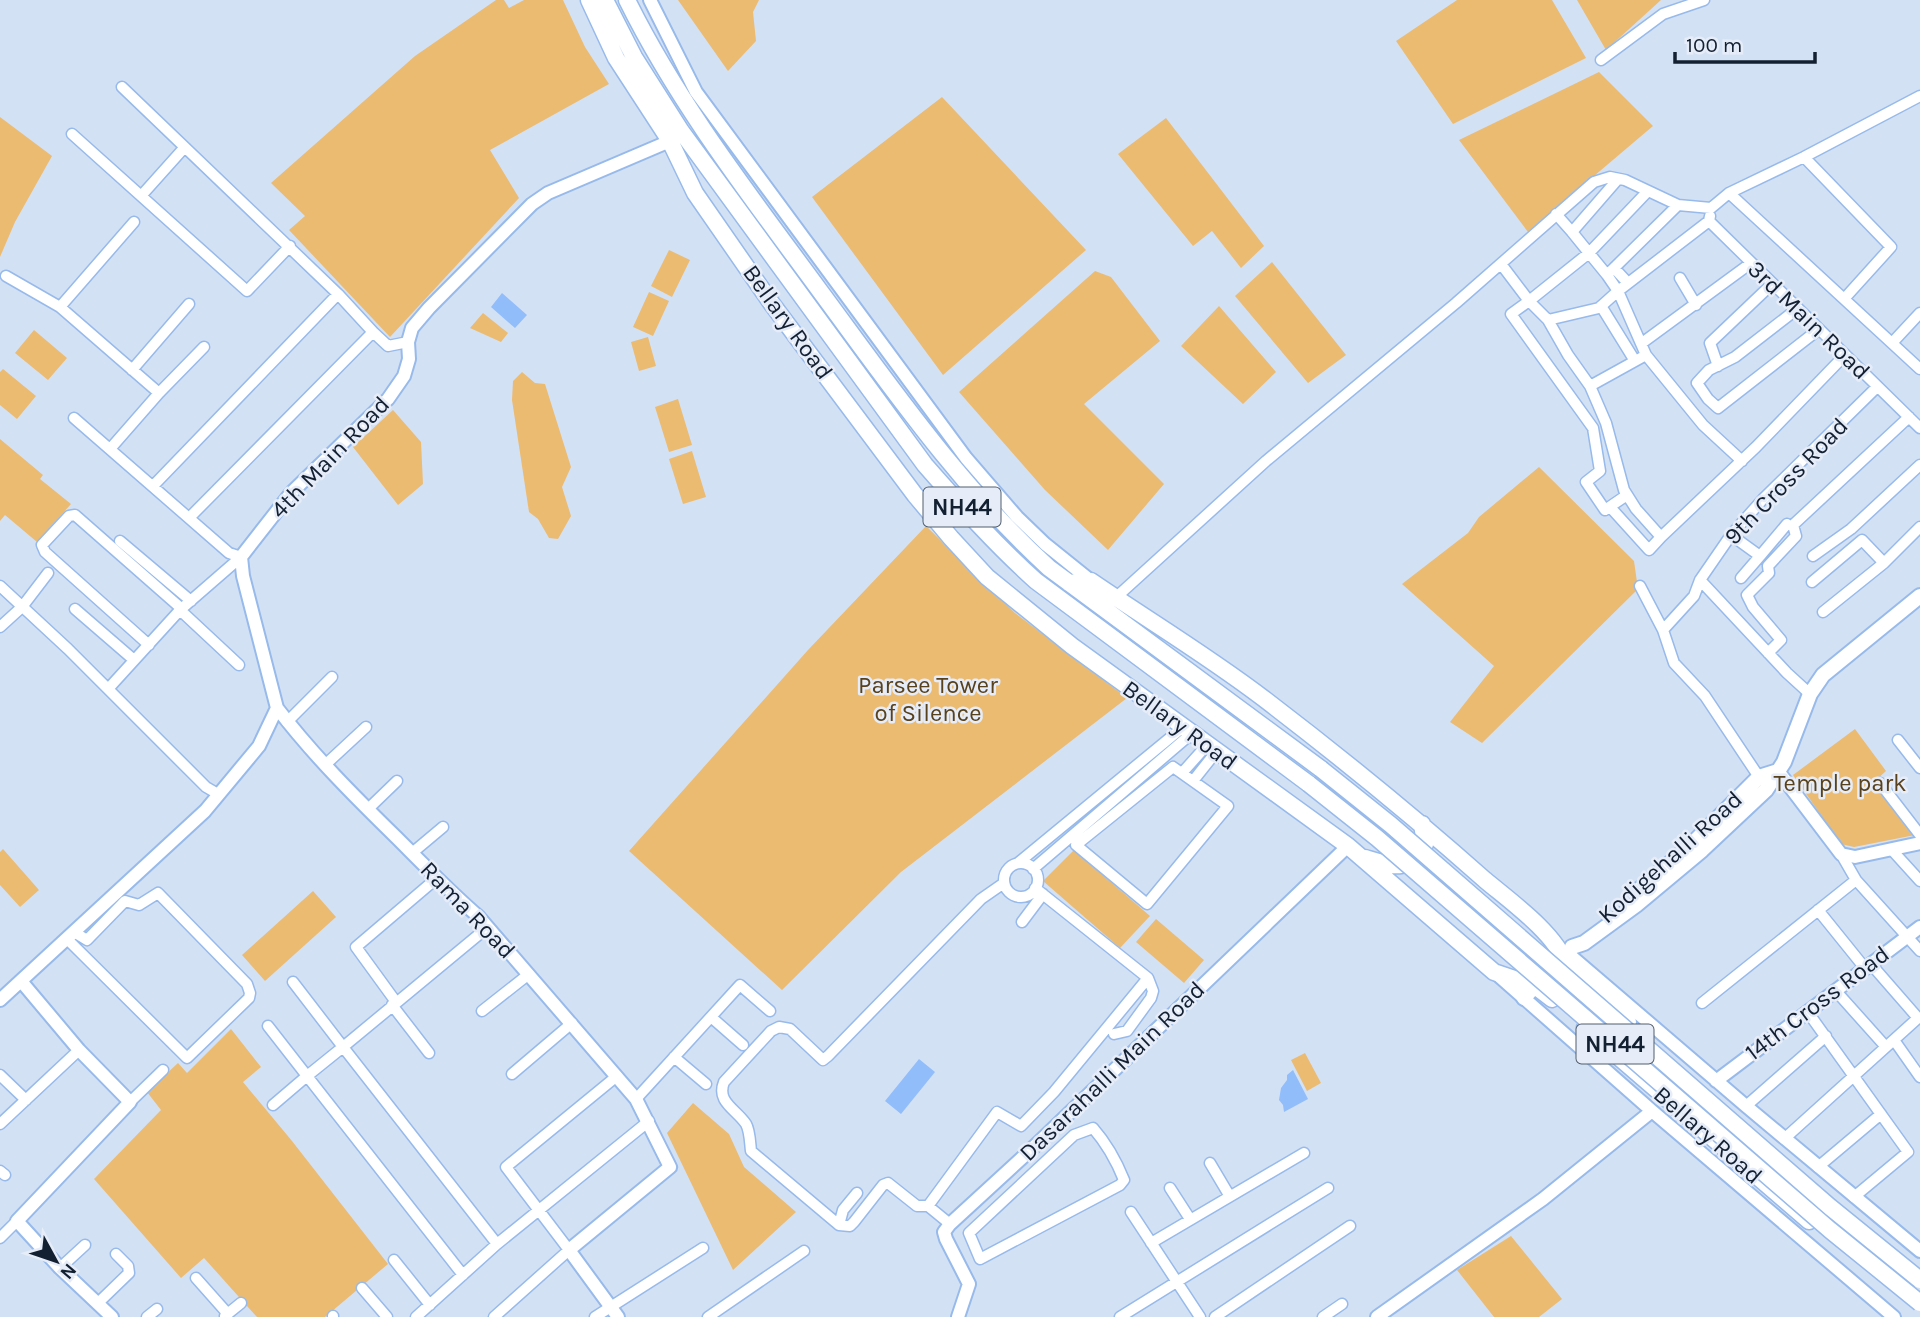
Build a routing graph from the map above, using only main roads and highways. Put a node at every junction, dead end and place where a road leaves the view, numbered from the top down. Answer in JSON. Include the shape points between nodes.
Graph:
{"nodes":[{"id":1,"x":589,"y":0,"type":"edge"},
{"id":2,"x":605,"y":0,"type":"edge"},
{"id":3,"x":627,"y":0,"type":"edge"},
{"id":4,"x":762,"y":183,"type":"road end"},
{"id":5,"x":748,"y":192,"type":"junction"},
{"id":6,"x":1069,"y":583,"type":"junction"},
{"id":7,"x":1920,"y":596,"type":"edge"},
{"id":8,"x":1110,"y":604,"type":"junction"},
{"id":9,"x":1778,"y":771,"type":"junction"},
{"id":10,"x":1422,"y":824,"type":"junction"},
{"id":11,"x":1353,"y":851,"type":"junction"},
{"id":12,"x":1567,"y":951,"type":"junction"},
{"id":13,"x":1530,"y":992,"type":"junction"},
{"id":14,"x":1920,"y":1272,"type":"edge"},
{"id":15,"x":1920,"y":1280,"type":"edge"},
{"id":16,"x":1920,"y":1303,"type":"edge"},
{"id":17,"x":1920,"y":1310,"type":"edge"}],
"edges":[{"from":1,"to":11,"type":"highway","name":"Bellary Road","via":[[616,58],[670,141],[695,193],[772,303],[951,538],[1025,610]]},
{"from":2,"to":16,"type":"highway","name":"Bellary Road","number":"NH44","bridge":true,"via":[[634,57],[681,131],[925,465],[1003,551],[1036,581],[1377,838]]},
{"from":3,"to":5,"type":"highway","name":"Bellary Road","number":"NH44","via":[[698,124]]},
{"from":4,"to":5,"type":"highway"},
{"from":5,"to":6,"type":"highway","name":"Bellary Road","number":"NH44","via":[[981,500],[1014,536]]},
{"from":6,"to":8,"type":"highway","name":"Bellary Road","number":"NH44"},
{"from":6,"to":8,"type":"highway","via":[[1091,581]]},
{"from":7,"to":9,"type":"main road","via":[[1823,675],[1810,694]]},
{"from":8,"to":10,"type":"highway","name":"Bellary Road","via":[[1262,697]]},
{"from":8,"to":15,"type":"highway","name":"Bellary Road","number":"NH44","bridge":true,"via":[[1391,825],[1829,1207]]},
{"from":9,"to":12,"type":"main road","via":[[1766,790],[1702,850],[1636,905]]},
{"from":9,"to":12,"type":"main road","name":"Kodigehalli Road","via":[[1759,777],[1689,847],[1580,935]]},
{"from":10,"to":11,"type":"highway","via":[[1425,844],[1414,860],[1398,866]]},
{"from":10,"to":12,"type":"highway","name":"Bellary Road"},
{"from":11,"to":13,"type":"highway","name":"Bellary Road","via":[[1494,972]]},
{"from":12,"to":13,"type":"main road","name":"Kodigehalli Road"},
{"from":12,"to":14,"type":"highway","name":"Bellary Road","via":[[1566,964],[1663,1055]]},
{"from":13,"to":17,"type":"highway","name":"Bellary Road"}]}
